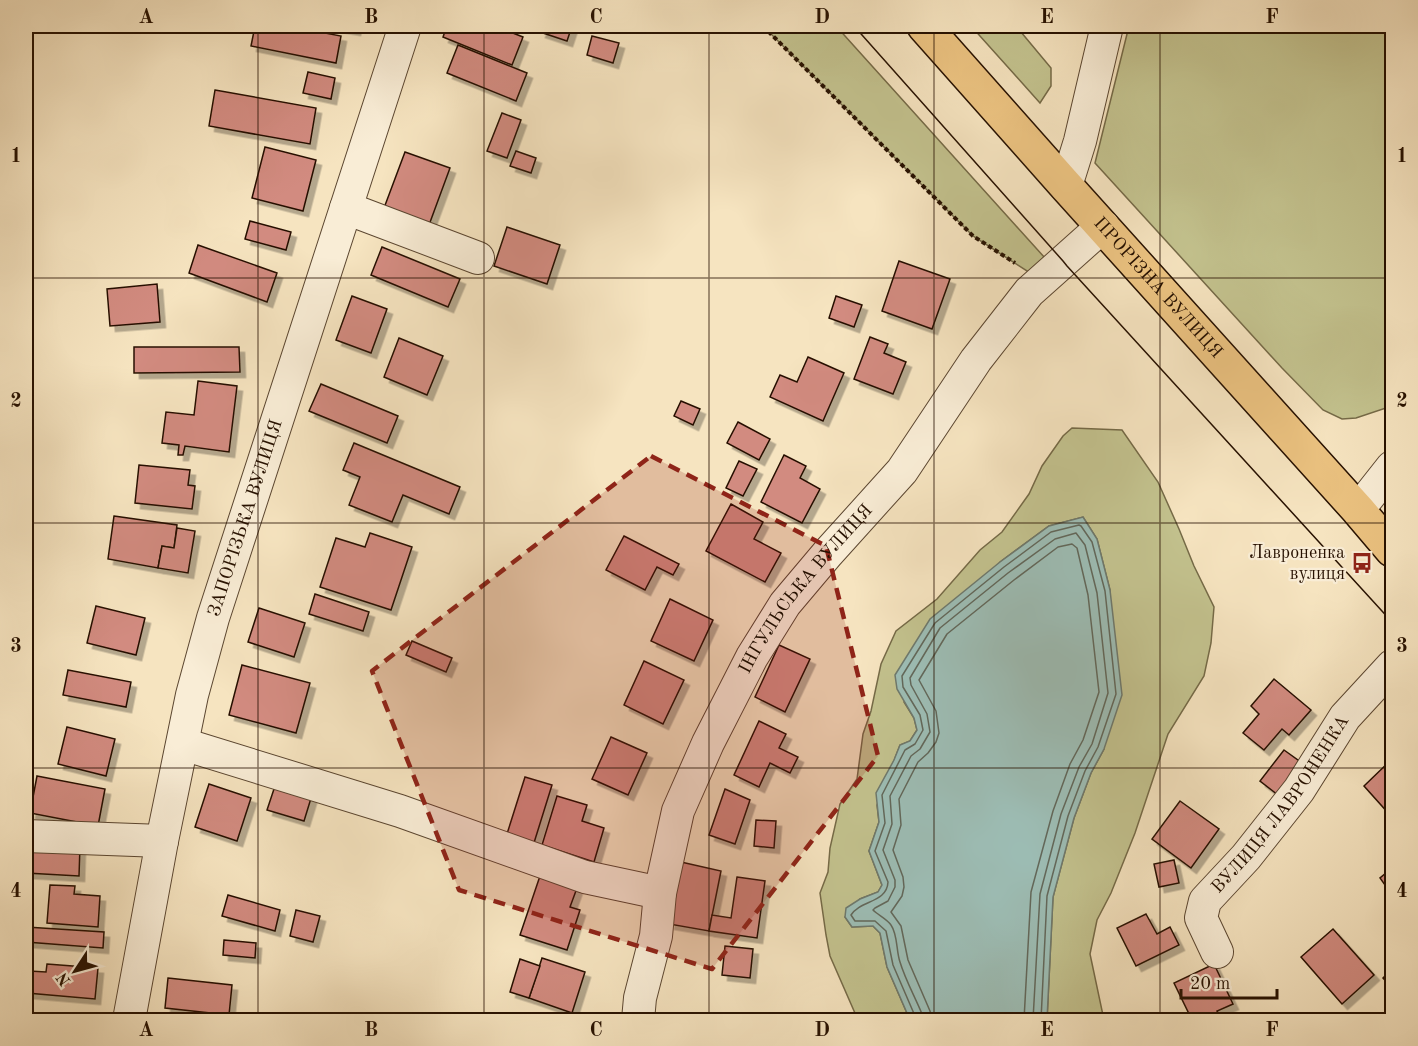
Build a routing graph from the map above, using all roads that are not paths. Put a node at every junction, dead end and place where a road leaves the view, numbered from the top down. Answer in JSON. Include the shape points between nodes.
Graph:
{"nodes":[{"id":1,"x":405,"y":26,"type":"edge"},
{"id":2,"x":924,"y":26,"type":"edge"},
{"id":3,"x":1107,"y":26,"type":"edge"},
{"id":4,"x":1066,"y":186,"type":"junction"},
{"id":5,"x":346,"y":208,"type":"junction"},
{"id":6,"x":1102,"y":226,"type":"junction"},
{"id":7,"x":478,"y":258,"type":"dead end"},
{"id":8,"x":1392,"y":467,"type":"edge"},
{"id":9,"x":1358,"y":510,"type":"junction"},
{"id":10,"x":1392,"y":550,"type":"edge"},
{"id":11,"x":1392,"y":666,"type":"edge"},
{"id":12,"x":183,"y":744,"type":"junction"},
{"id":13,"x":26,"y":836,"type":"edge"},
{"id":14,"x":162,"y":841,"type":"junction"},
{"id":15,"x":660,"y":893,"type":"junction"},
{"id":16,"x":1217,"y":952,"type":"dead end"},
{"id":17,"x":129,"y":1020,"type":"edge"},
{"id":18,"x":638,"y":1020,"type":"edge"}],
"edges":[{"from":1,"to":5,"type":"street","name":"ЗАПОРІЗЬКА ВУЛИЦЯ"},
{"from":2,"to":4,"type":"main road","name":"ПРОРІЗНА ВУЛИЦЯ"},
{"from":3,"to":4,"type":"street"},
{"from":4,"to":6,"type":"main road","name":"ПРОРІЗНА ВУЛИЦЯ"},
{"from":5,"to":7,"type":"street"},
{"from":5,"to":12,"type":"street","name":"ЗАПОРІЗЬКА ВУЛИЦЯ","via":[[213,618]]},
{"from":6,"to":9,"type":"main road","name":"ПРОРІЗНА ВУЛИЦЯ"},
{"from":6,"to":15,"type":"street","name":"ІНГУЛЬСЬКА ВУЛИЦЯ","via":[[1029,292],[975,360],[902,471],[785,604],[752,657],[678,811]]},
{"from":8,"to":9,"type":"street"},
{"from":9,"to":10,"type":"main road","name":"ПРОРІЗНА ВУЛИЦЯ"},
{"from":11,"to":16,"type":"street","name":"ВУЛИЦЯ ЛАВРОНЕНКА","via":[[1345,717],[1299,790],[1205,901],[1201,918]]},
{"from":12,"to":14,"type":"street","name":"ЗАПОРІЗЬКА ВУЛИЦЯ"},
{"from":12,"to":15,"type":"street","via":[[400,811],[585,877]]},
{"from":13,"to":14,"type":"street"},
{"from":14,"to":17,"type":"street","name":"ЗАПОРІЗЬКА ВУЛИЦЯ"},
{"from":15,"to":18,"type":"street","name":"ІНГУЛЬСЬКА ВУЛИЦЯ","via":[[656,936]]}]}
